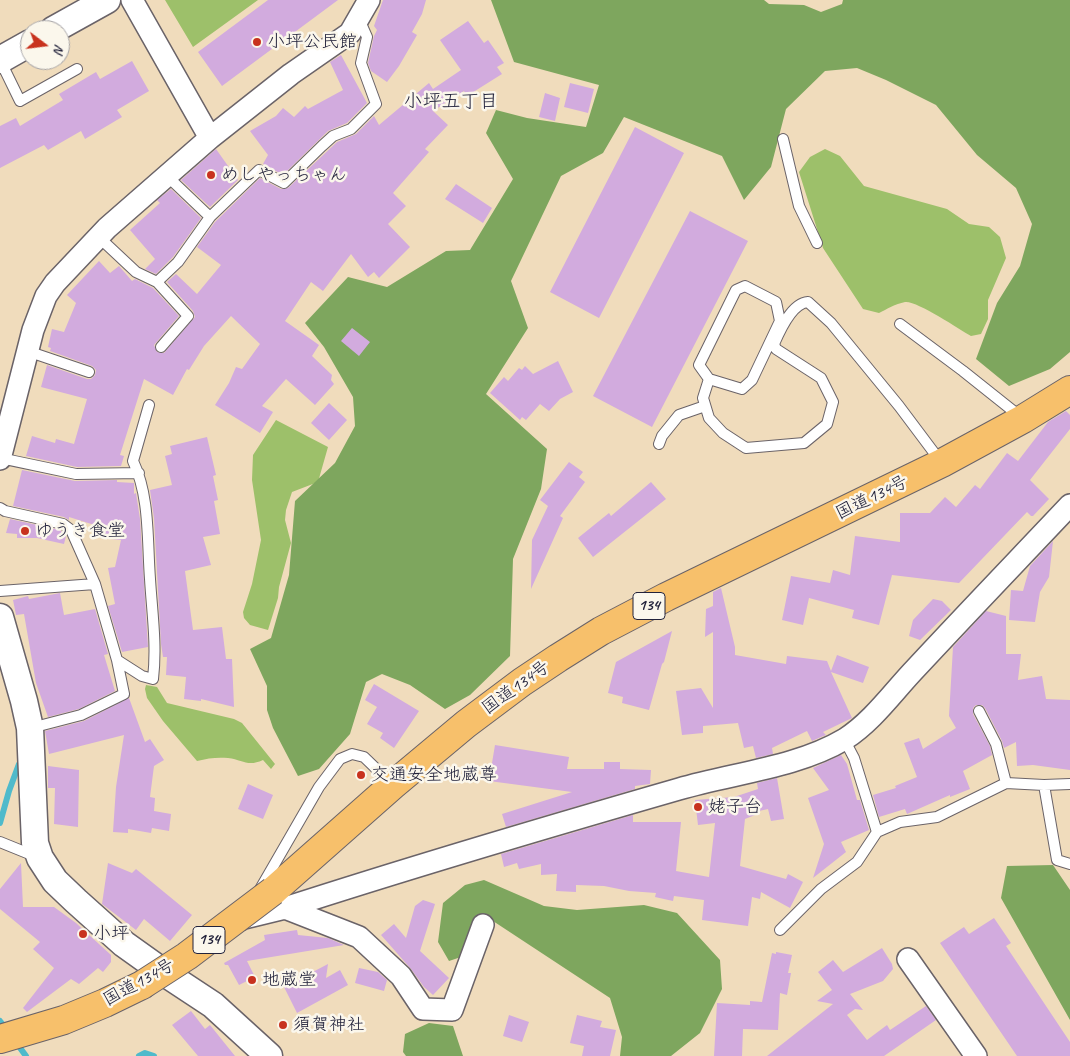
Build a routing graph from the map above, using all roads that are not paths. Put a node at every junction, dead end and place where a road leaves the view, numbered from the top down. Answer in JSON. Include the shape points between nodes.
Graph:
{"nodes":[{"id":1,"x":107,"y":0,"type":"edge"},
{"id":2,"x":132,"y":0,"type":"edge"},
{"id":3,"x":364,"y":9,"type":"edge"},
{"id":4,"x":70,"y":21,"type":"edge"},
{"id":5,"x":20,"y":49,"type":"edge"},
{"id":6,"x":0,"y":60,"type":"edge"},
{"id":7,"x":77,"y":69,"type":"dead end"},
{"id":8,"x":210,"y":138,"type":"junction"},
{"id":9,"x":783,"y":139,"type":"dead end"},
{"id":10,"x":166,"y":176,"type":"junction"},
{"id":11,"x":210,"y":217,"type":"junction"},
{"id":12,"x":104,"y":242,"type":"dead end"},
{"id":13,"x":817,"y":243,"type":"dead end"},
{"id":14,"x":157,"y":282,"type":"junction"},
{"id":15,"x":900,"y":324,"type":"dead end"},
{"id":16,"x":161,"y":347,"type":"dead end"},
{"id":17,"x":27,"y":350,"type":"junction"},
{"id":18,"x":89,"y":372,"type":"dead end"},
{"id":19,"x":709,"y":379,"type":"junction"},
{"id":20,"x":1070,"y":390,"type":"edge"},
{"id":21,"x":148,"y":404,"type":"dead end"},
{"id":22,"x":705,"y":406,"type":"junction"},
{"id":23,"x":1023,"y":419,"type":"junction"},
{"id":24,"x":659,"y":444,"type":"dead end"},
{"id":25,"x":0,"y":459,"type":"edge"},
{"id":26,"x":942,"y":464,"type":"junction"},
{"id":27,"x":139,"y":473,"type":"junction"},
{"id":28,"x":1070,"y":505,"type":"edge"},
{"id":29,"x":0,"y":508,"type":"edge"},
{"id":30,"x":95,"y":584,"type":"junction"},
{"id":31,"x":0,"y":591,"type":"edge"},
{"id":32,"x":0,"y":617,"type":"edge"},
{"id":33,"x":118,"y":660,"type":"junction"},
{"id":34,"x":979,"y":711,"type":"dead end"},
{"id":35,"x":30,"y":728,"type":"junction"},
{"id":36,"x":844,"y":739,"type":"junction"},
{"id":37,"x":1006,"y":783,"type":"junction"},
{"id":38,"x":1070,"y":784,"type":"edge"},
{"id":39,"x":393,"y":785,"type":"junction"},
{"id":40,"x":1044,"y":785,"type":"junction"},
{"id":41,"x":877,"y":832,"type":"junction"},
{"id":42,"x":0,"y":842,"type":"edge"},
{"id":43,"x":40,"y":858,"type":"junction"},
{"id":44,"x":1070,"y":864,"type":"edge"},
{"id":45,"x":279,"y":900,"type":"junction"},
{"id":46,"x":244,"y":918,"type":"junction"},
{"id":47,"x":483,"y":925,"type":"dead end"},
{"id":48,"x":780,"y":930,"type":"dead end"},
{"id":49,"x":908,"y":959,"type":"dead end"},
{"id":50,"x":154,"y":980,"type":"junction"},
{"id":51,"x":0,"y":1039,"type":"edge"},
{"id":52,"x":269,"y":1056,"type":"edge"},
{"id":53,"x":976,"y":1056,"type":"edge"}],
"edges":[{"from":1,"to":4,"type":"street"},
{"from":2,"to":8,"type":"street"},
{"from":3,"to":8,"type":"street","via":[[350,34],[291,74]]},
{"from":3,"to":11,"type":"lane","via":[[367,37],[361,63],[376,104],[351,129],[333,136],[284,183],[259,170]]},
{"from":5,"to":6,"type":"street"},
{"from":6,"to":7,"type":"lane","via":[[20,101]]},
{"from":8,"to":10,"type":"street"},
{"from":9,"to":13,"type":"lane","via":[[800,206]]},
{"from":10,"to":11,"type":"lane"},
{"from":10,"to":17,"type":"street","via":[[107,228],[55,284],[40,309]]},
{"from":11,"to":14,"type":"lane","via":[[178,262]]},
{"from":12,"to":14,"type":"lane","via":[[136,272]]},
{"from":14,"to":16,"type":"lane","via":[[188,316]]},
{"from":15,"to":23,"type":"lane"},
{"from":17,"to":18,"type":"lane"},
{"from":17,"to":25,"type":"street"},
{"from":19,"to":19,"type":"lane","via":[[699,365],[736,290],[745,286],[776,302],[780,321],[752,380],[742,389]]},
{"from":19,"to":22,"type":"lane","via":[[703,398]]},
{"from":20,"to":23,"type":"highway","name":"国道134号","number":"134"},
{"from":21,"to":27,"type":"lane","via":[[133,461]]},
{"from":22,"to":24,"type":"lane","via":[[679,415]]},
{"from":22,"to":26,"type":"lane","via":[[709,418],[722,432],[746,448],[804,443],[827,424],[833,402],[821,378],[784,355],[774,344],[797,305],[808,302],[837,331]]},
{"from":23,"to":26,"type":"highway","name":"国道134号","number":"134"},
{"from":25,"to":27,"type":"lane","via":[[76,474]]},
{"from":26,"to":39,"type":"highway","name":"国道134号","number":"134","via":[[666,596],[601,631],[515,687]]},
{"from":27,"to":33,"type":"lane","via":[[145,500],[156,649],[153,679],[142,676]]},
{"from":28,"to":36,"type":"street","via":[[863,727]]},
{"from":29,"to":30,"type":"lane","via":[[63,524],[71,530]]},
{"from":30,"to":31,"type":"lane"},
{"from":30,"to":33,"type":"lane"},
{"from":32,"to":35,"type":"street"},
{"from":33,"to":35,"type":"lane","via":[[124,694],[81,715]]},
{"from":34,"to":37,"type":"lane","via":[[996,744]]},
{"from":35,"to":43,"type":"street","via":[[35,843]]},
{"from":36,"to":41,"type":"lane","via":[[854,758]]},
{"from":36,"to":45,"type":"street","via":[[790,762],[672,791]]},
{"from":37,"to":40,"type":"lane"},
{"from":37,"to":41,"type":"lane","via":[[937,817],[900,822]]},
{"from":38,"to":40,"type":"lane"},
{"from":39,"to":45,"type":"highway","name":"国道134号","number":"134"},
{"from":39,"to":46,"type":"lane","via":[[364,757],[352,754],[340,760],[319,787]]},
{"from":40,"to":44,"type":"lane","via":[[1057,860]]},
{"from":41,"to":48,"type":"lane","via":[[856,862],[821,889]]},
{"from":42,"to":43,"type":"lane"},
{"from":43,"to":50,"type":"street","via":[[55,881],[124,944]]},
{"from":45,"to":46,"type":"street"},
{"from":45,"to":47,"type":"street","via":[[359,937],[401,976],[423,1009],[452,1010]]},
{"from":45,"to":50,"type":"highway","name":"国道134号","number":"134","bridge":true},
{"from":46,"to":50,"type":"street","via":[[189,960]]},
{"from":49,"to":53,"type":"street"},
{"from":50,"to":51,"type":"highway","name":"国道134号","number":"134","via":[[64,1020]]},
{"from":50,"to":52,"type":"street","via":[[213,1005]]}]}
